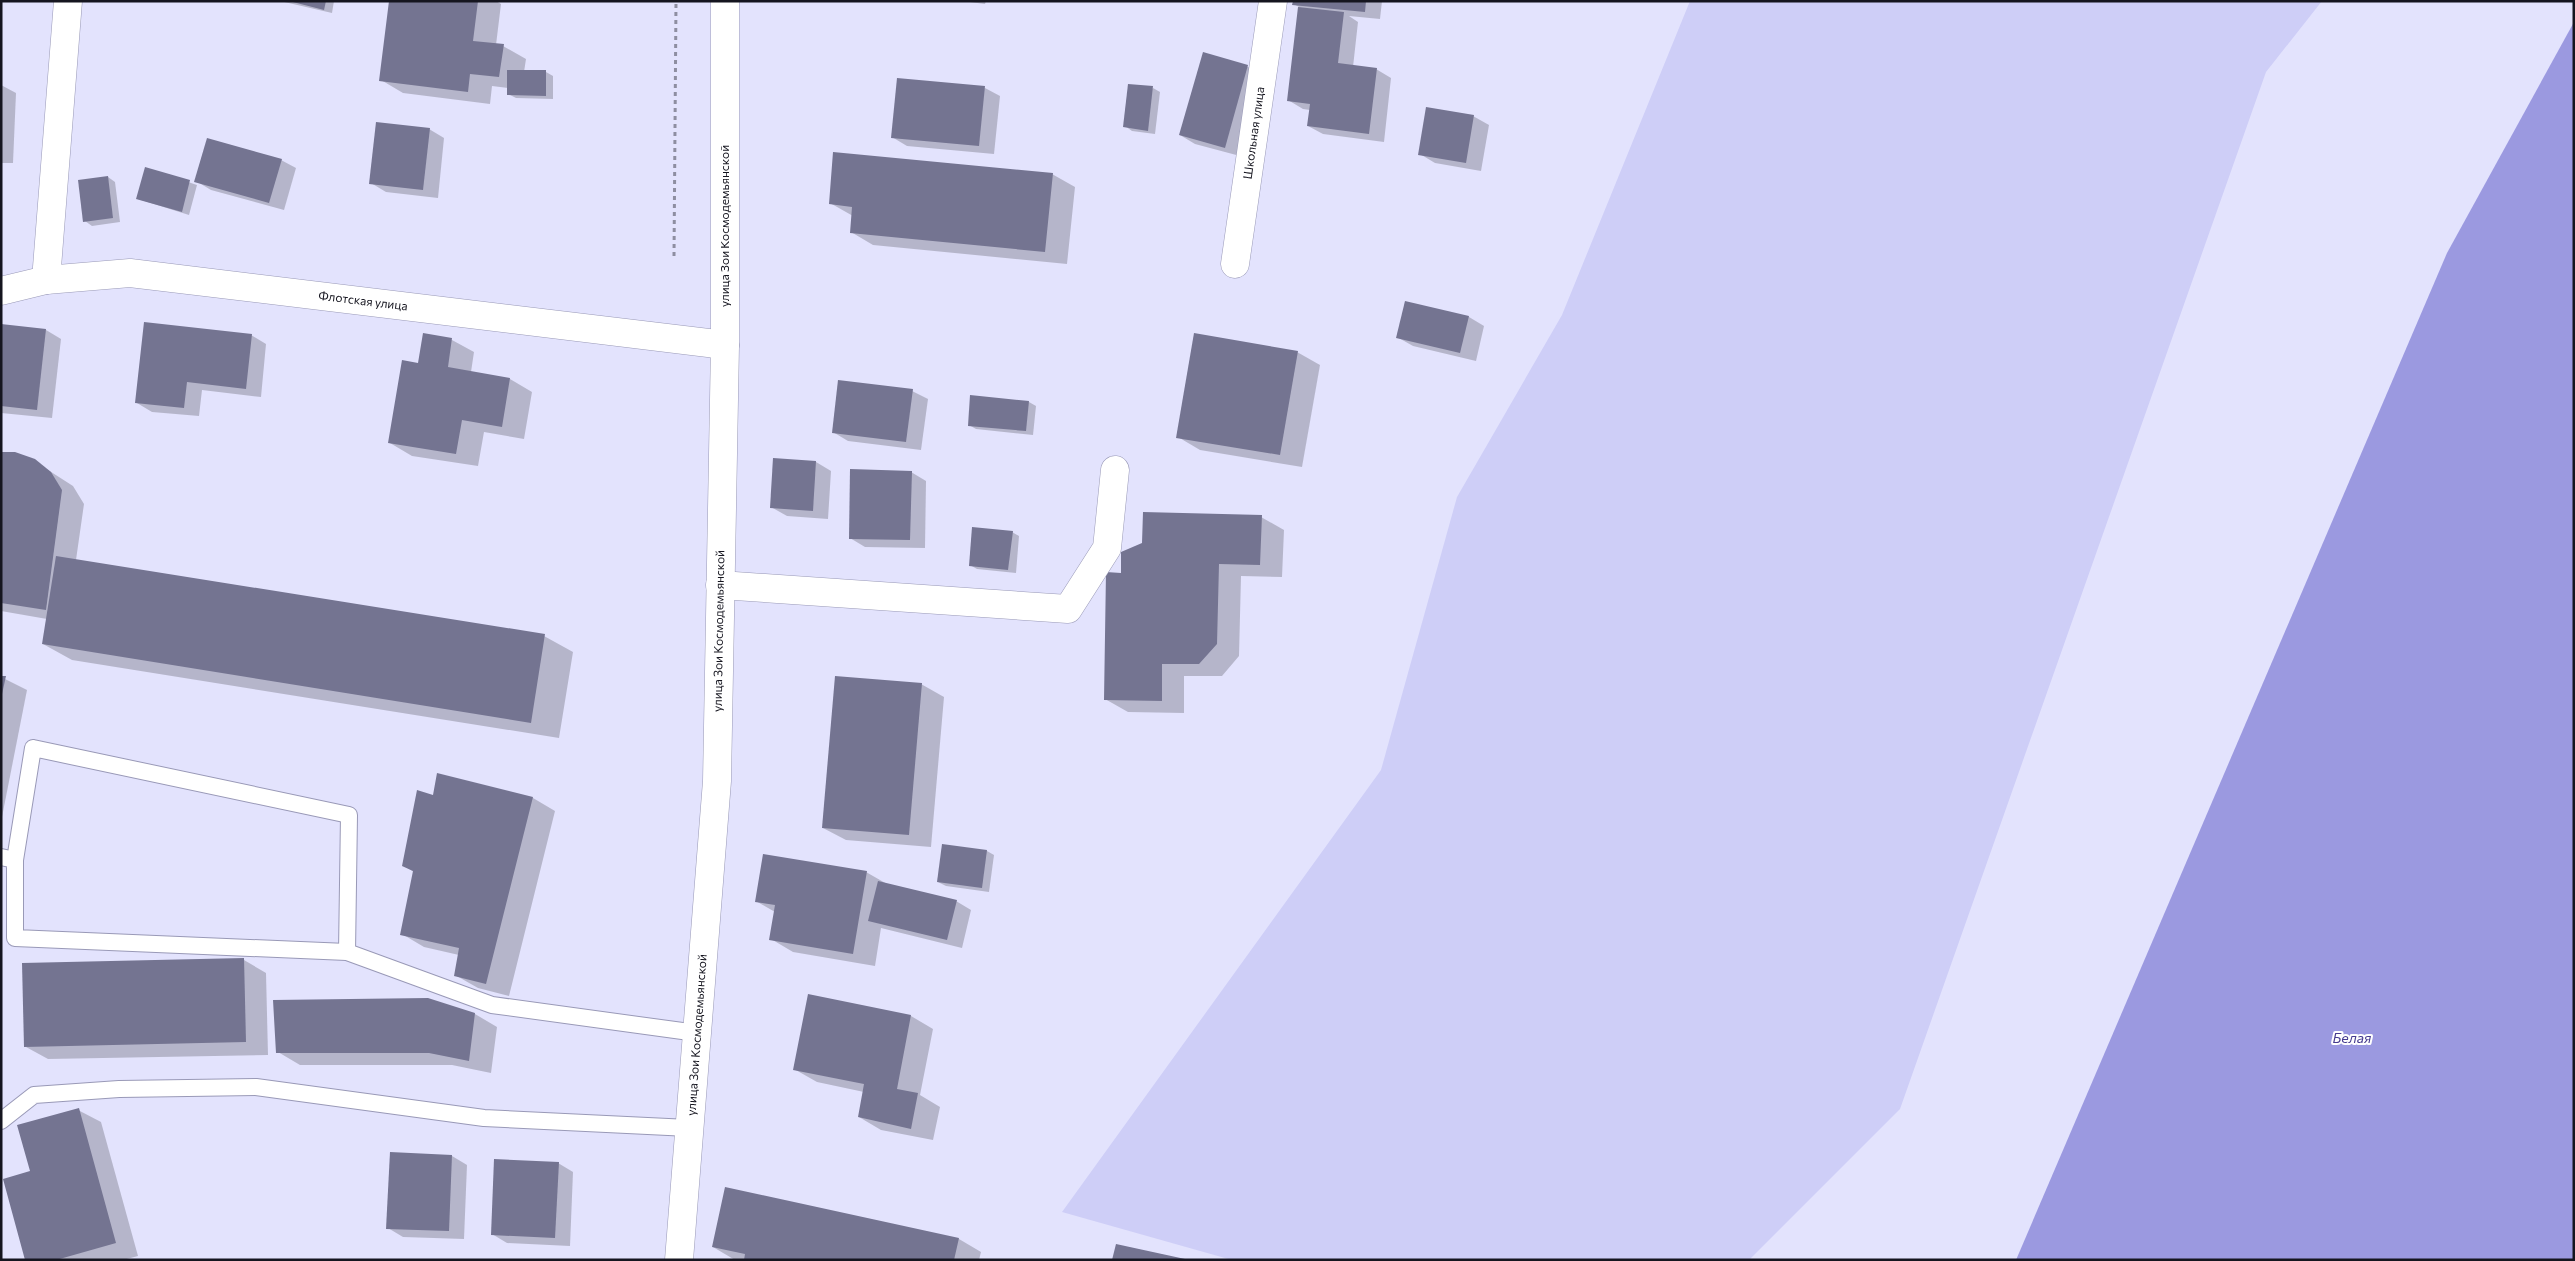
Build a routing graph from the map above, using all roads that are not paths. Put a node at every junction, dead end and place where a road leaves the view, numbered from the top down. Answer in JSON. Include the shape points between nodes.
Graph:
{"nodes":[{"id":1,"x":68,"y":1,"type":"edge"},
{"id":2,"x":725,"y":1,"type":"edge"},
{"id":3,"x":1273,"y":1,"type":"edge"},
{"id":4,"x":1236,"y":264,"type":"dead end"},
{"id":5,"x":46,"y":280,"type":"junction"},
{"id":6,"x":1,"y":291,"type":"edge"},
{"id":7,"x":725,"y":345,"type":"junction"},
{"id":8,"x":1115,"y":470,"type":"dead end"},
{"id":9,"x":720,"y":585,"type":"junction"},
{"id":10,"x":8,"y":858,"type":"edge"},
{"id":11,"x":347,"y":952,"type":"junction"},
{"id":12,"x":697,"y":1033,"type":"junction"},
{"id":13,"x":1,"y":1121,"type":"edge"},
{"id":14,"x":690,"y":1128,"type":"junction"},
{"id":15,"x":679,"y":1260,"type":"edge"}],
"edges":[{"from":1,"to":5,"type":"street"},
{"from":2,"to":7,"type":"street","name":"улица Зои Космодемьянской"},
{"from":3,"to":4,"type":"street","name":"Школьная улица"},
{"from":5,"to":6,"type":"street","name":"Флотская улица"},
{"from":5,"to":7,"type":"street","name":"Флотская улица","via":[[130,273]]},
{"from":7,"to":9,"type":"street","name":"улица Зои Космодемьянской"},
{"from":8,"to":9,"type":"street","via":[[1107,548],[1068,609]]},
{"from":9,"to":12,"type":"street","name":"улица Зои Космодемьянской","via":[[717,781]]},
{"from":10,"to":11,"type":"lane","via":[[14,938]]},
{"from":10,"to":11,"type":"lane","via":[[33,748],[349,815]]},
{"from":11,"to":12,"type":"lane","via":[[492,1005]]},
{"from":12,"to":14,"type":"street","name":"улица Зои Космодемьянской"},
{"from":13,"to":14,"type":"lane","via":[[34,1095],[119,1089],[256,1086],[484,1118]]},
{"from":14,"to":15,"type":"street","name":"улица Зои Космодемьянской"}]}
